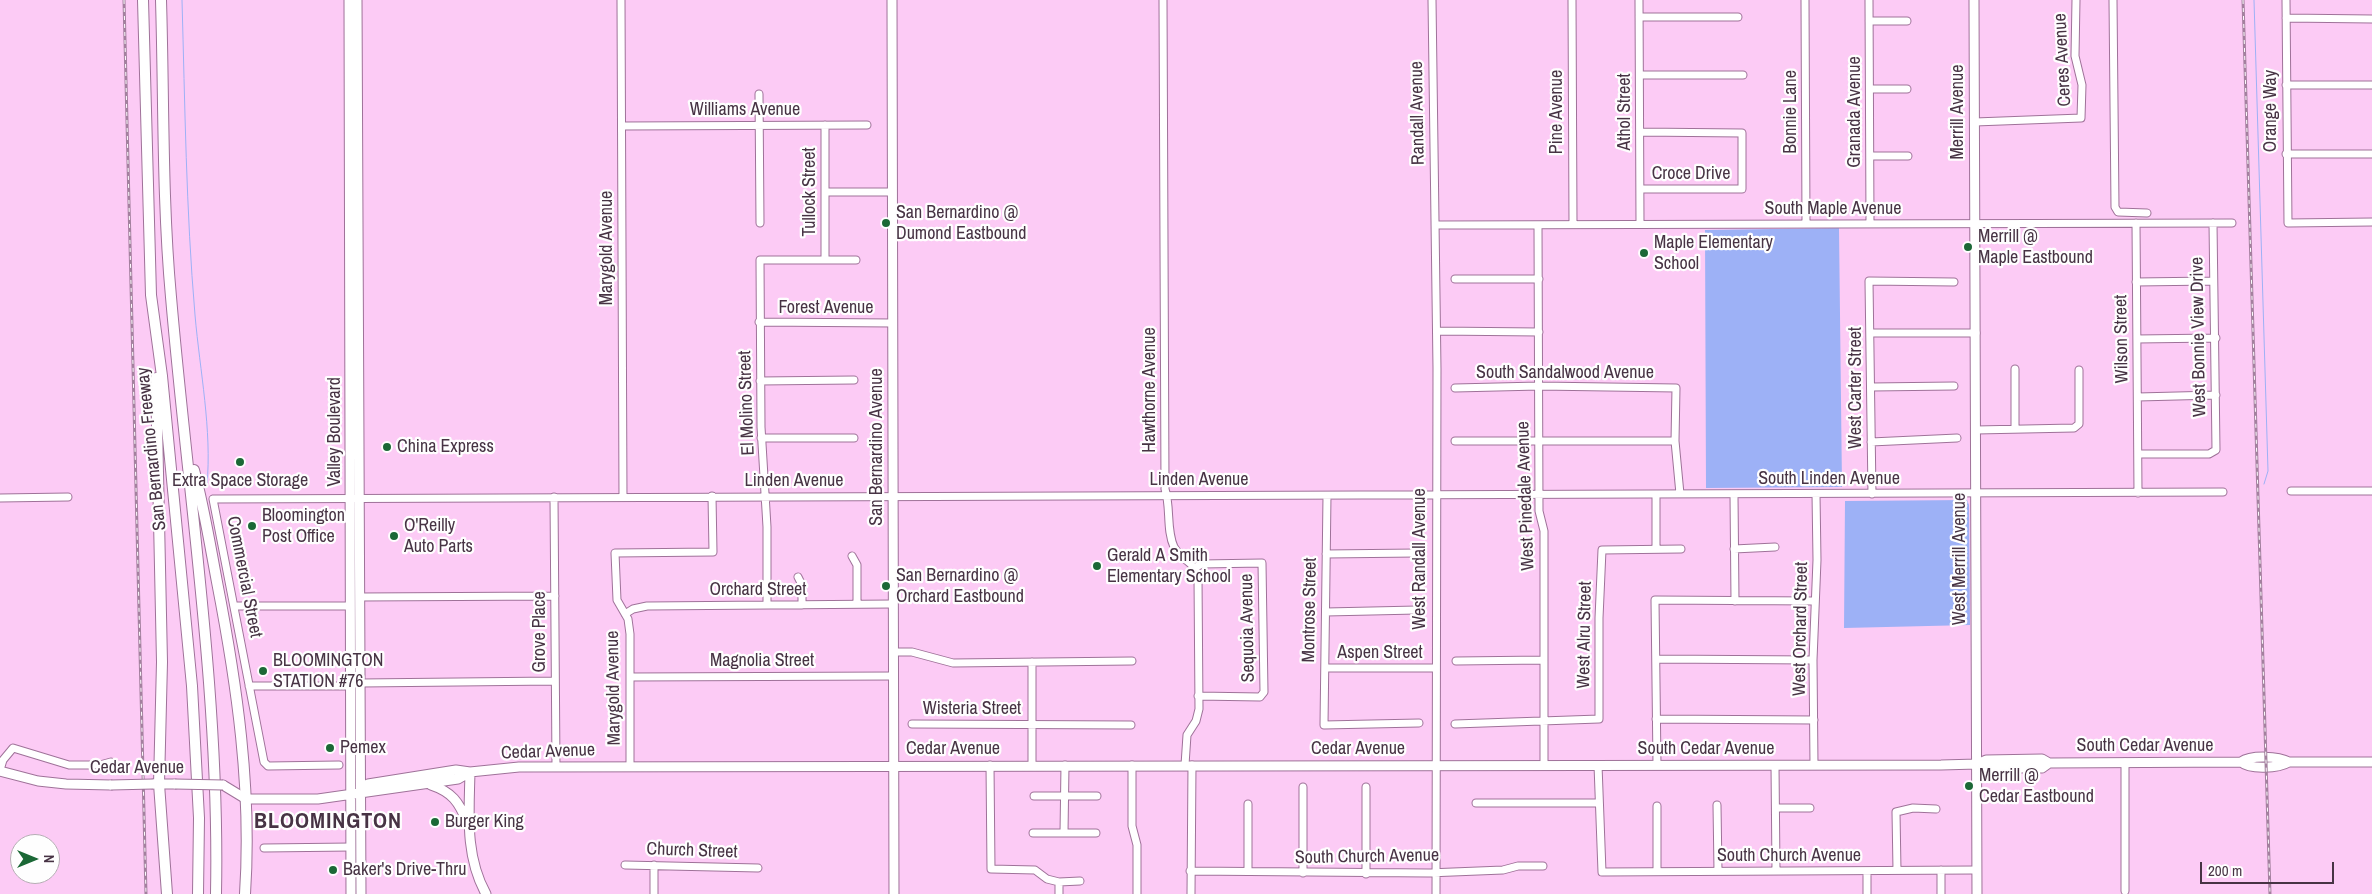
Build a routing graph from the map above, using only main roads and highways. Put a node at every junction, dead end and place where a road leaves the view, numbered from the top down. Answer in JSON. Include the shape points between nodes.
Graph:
{"nodes":[{"id":1,"x":143,"y":0,"type":"edge"},
{"id":2,"x":161,"y":0,"type":"edge"},
{"id":3,"x":349,"y":0,"type":"edge"},
{"id":4,"x":357,"y":0,"type":"edge"},
{"id":5,"x":892,"y":0,"type":"edge"},
{"id":6,"x":1974,"y":0,"type":"edge"},
{"id":7,"x":1974,"y":223,"type":"joint"},
{"id":8,"x":151,"y":295,"type":"junction"},
{"id":9,"x":186,"y":440,"type":"junction"},
{"id":10,"x":355,"y":498,"type":"junction"},
{"id":11,"x":2372,"y":762,"type":"edge"},
{"id":12,"x":1976,"y":764,"type":"junction"},
{"id":13,"x":1436,"y":765,"type":"joint"},
{"id":14,"x":894,"y":766,"type":"junction"},
{"id":15,"x":0,"y":771,"type":"edge"},
{"id":16,"x":470,"y":772,"type":"junction"},
{"id":17,"x":156,"y":784,"type":"junction"},
{"id":18,"x":428,"y":784,"type":"junction"},
{"id":19,"x":357,"y":794,"type":"junction"},
{"id":20,"x":246,"y":799,"type":"junction"},
{"id":21,"x":469,"y":827,"type":"junction"},
{"id":22,"x":167,"y":894,"type":"edge"},
{"id":23,"x":198,"y":894,"type":"edge"},
{"id":24,"x":216,"y":894,"type":"edge"},
{"id":25,"x":245,"y":894,"type":"edge"},
{"id":26,"x":352,"y":894,"type":"edge"},
{"id":27,"x":361,"y":894,"type":"edge"},
{"id":28,"x":486,"y":894,"type":"edge"},
{"id":29,"x":894,"y":894,"type":"edge"},
{"id":30,"x":1977,"y":894,"type":"edge"}],
"edges":[{"from":1,"to":8,"type":"highway","name":"San Bernardino Freeway"},
{"from":2,"to":9,"type":"highway","name":"San Bernardino Freeway","via":[[170,295]]},
{"from":3,"to":10,"type":"main road","name":"Valley Boulevard"},
{"from":4,"to":10,"type":"main road","name":"Valley Boulevard"},
{"from":5,"to":14,"type":"main road","name":"San Bernardino Avenue"},
{"from":6,"to":7,"type":"main road","name":"Merrill Avenue"},
{"from":7,"to":12,"type":"main road","name":"West Merrill Avenue"},
{"from":8,"to":17,"type":"highway","via":[[161,653]]},
{"from":8,"to":23,"type":"highway","name":"San Bernardino Freeway","via":[[192,686],[199,818]]},
{"from":9,"to":20,"type":"highway","via":[[233,663]]},
{"from":9,"to":24,"type":"highway","name":"San Bernardino Freeway","via":[[214,750]]},
{"from":10,"to":19,"type":"main road","name":"Valley Boulevard","via":[[361,683]]},
{"from":10,"to":19,"type":"main road","name":"Valley Boulevard","via":[[350,686]]},
{"from":11,"to":12,"type":"main road","name":"South Cedar Avenue","via":[[2289,762],[2283,766],[2246,766],[2240,762],[2049,763],[2042,760],[1986,760]]},
{"from":12,"to":13,"type":"main road","name":"South Cedar Avenue"},
{"from":12,"to":30,"type":"main road","name":"West Merrill Avenue"},
{"from":13,"to":14,"type":"main road","name":"Cedar Avenue"},
{"from":14,"to":16,"type":"main road","name":"Cedar Avenue","via":[[556,766]]},
{"from":14,"to":29,"type":"main road","name":"San Bernardino Avenue"},
{"from":15,"to":17,"type":"main road","name":"Cedar Avenue","bridge":true,"via":[[66,784]]},
{"from":16,"to":18,"type":"main road","name":"Cedar Avenue","via":[[458,779]]},
{"from":16,"to":19,"type":"main road","name":"Cedar Avenue","via":[[456,770],[368,784]]},
{"from":16,"to":21,"type":"main road"},
{"from":17,"to":20,"type":"main road","name":"Cedar Avenue","bridge":true,"via":[[223,785]]},
{"from":17,"to":22,"type":"highway"},
{"from":18,"to":19,"type":"main road","name":"Cedar Avenue"},
{"from":18,"to":21,"type":"main road","via":[[455,798]]},
{"from":19,"to":20,"type":"main road","name":"Cedar Avenue","via":[[318,799]]},
{"from":19,"to":26,"type":"main road","name":"Valley Boulevard"},
{"from":19,"to":27,"type":"main road","name":"Valley Boulevard"},
{"from":20,"to":25,"type":"highway"},
{"from":21,"to":28,"type":"main road","via":[[471,856]]}]}
